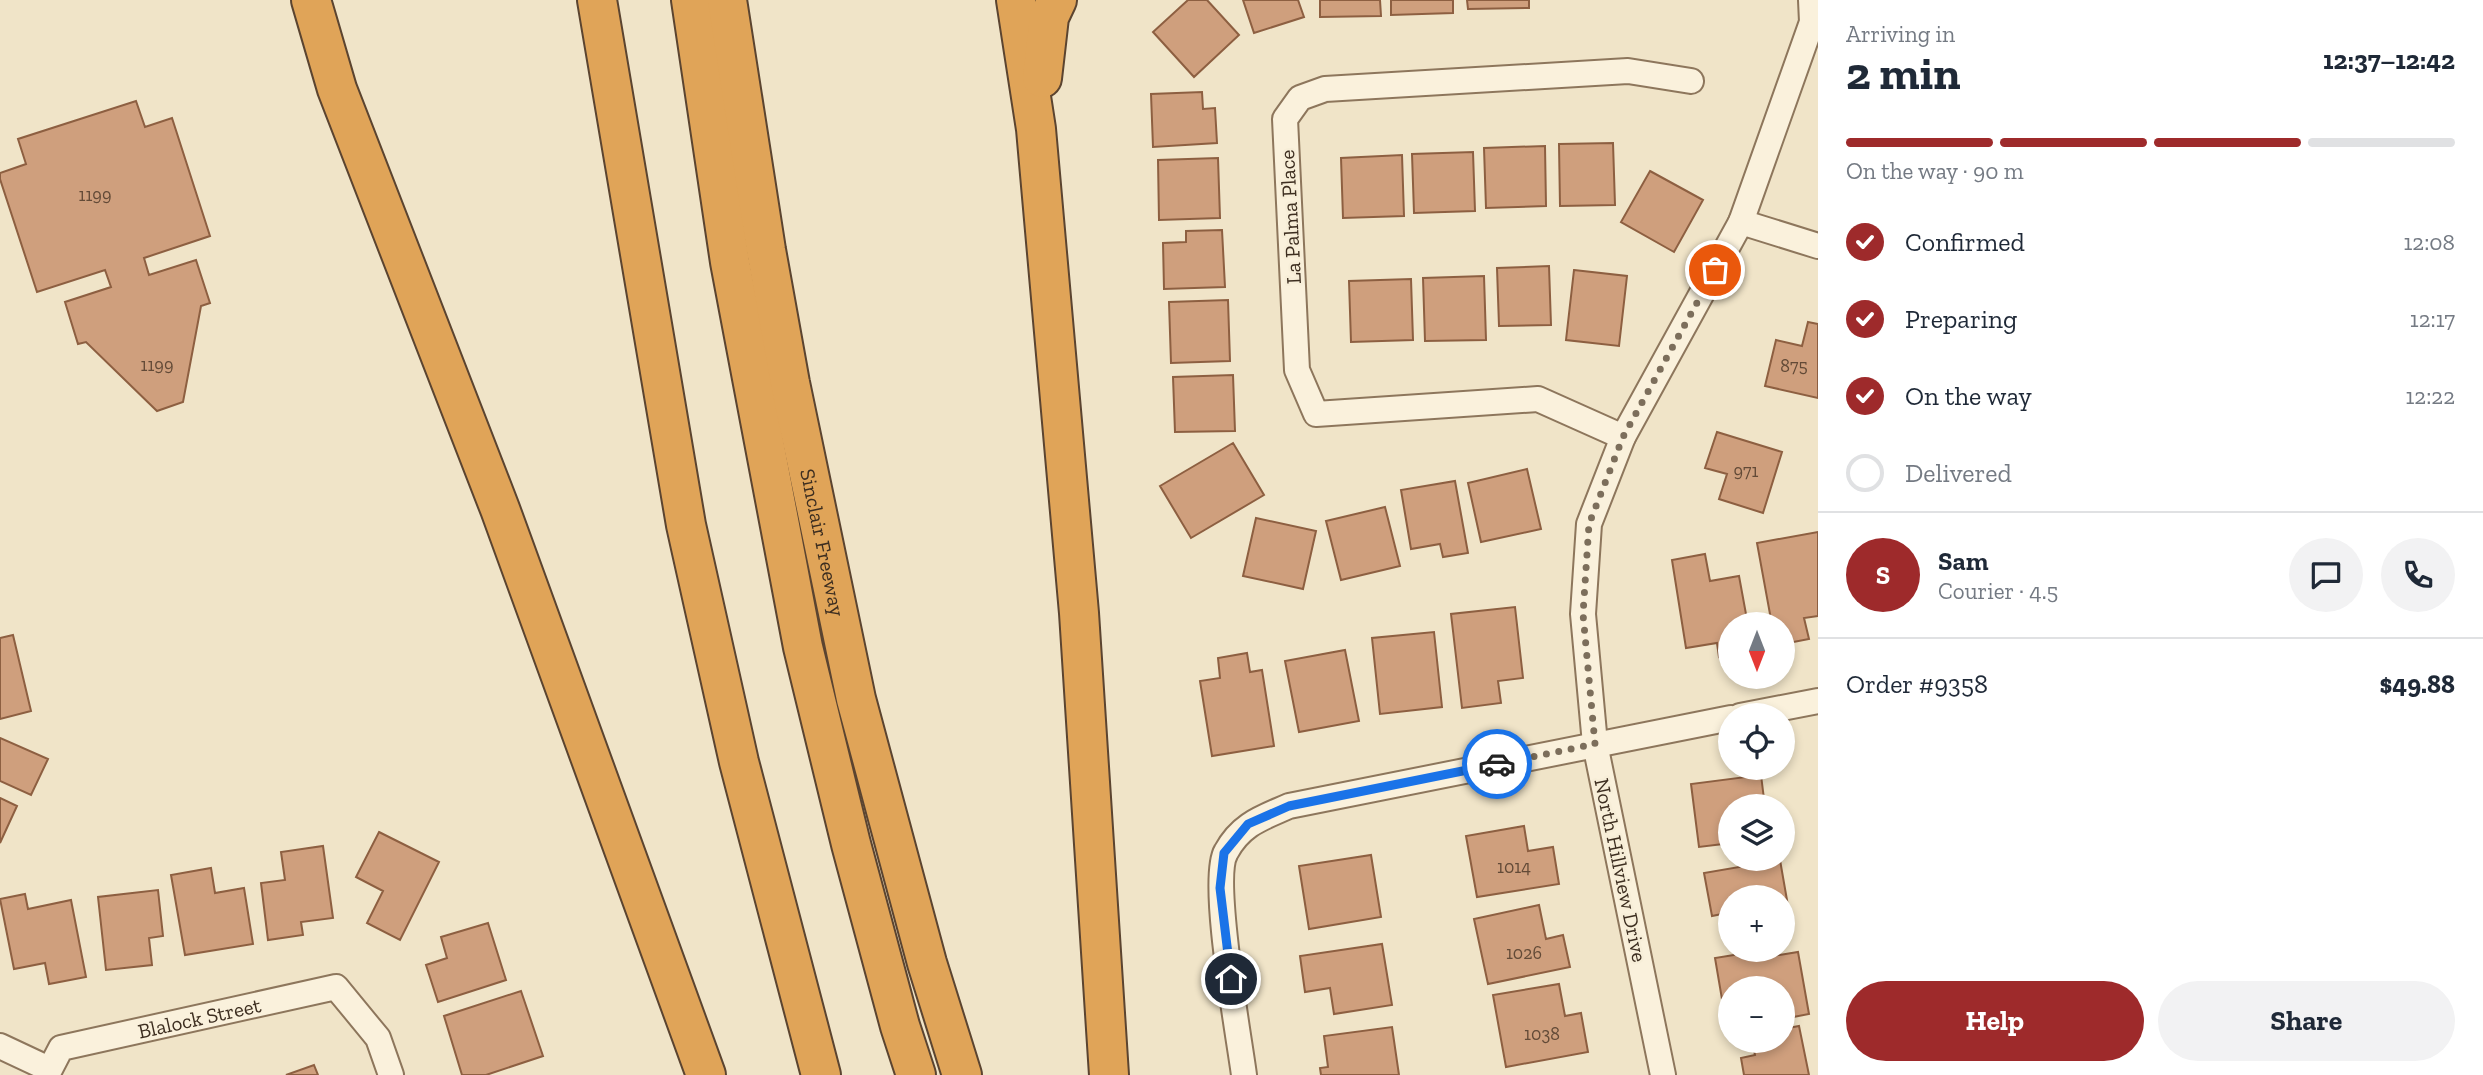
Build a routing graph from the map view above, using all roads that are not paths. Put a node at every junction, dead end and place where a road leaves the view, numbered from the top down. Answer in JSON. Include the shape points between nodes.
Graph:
{"nodes":[{"id":1,"x":311,"y":0,"type":"edge"},
{"id":2,"x":1016,"y":0,"type":"edge"},
{"id":3,"x":1057,"y":0,"type":"edge"},
{"id":4,"x":1811,"y":0,"type":"edge"},
{"id":5,"x":703,"y":2,"type":"edge"},
{"id":6,"x":598,"y":4,"type":"edge"},
{"id":7,"x":1691,"y":81,"type":"dead end"},
{"id":8,"x":1036,"y":129,"type":"junction"},
{"id":9,"x":1741,"y":222,"type":"junction"},
{"id":10,"x":1818,"y":246,"type":"edge"},
{"id":11,"x":1623,"y":437,"type":"junction"},
{"id":12,"x":1818,"y":701,"type":"edge"},
{"id":13,"x":1795,"y":705,"type":"edge"},
{"id":14,"x":1718,"y":720,"type":"edge"},
{"id":15,"x":1595,"y":744,"type":"junction"},
{"id":16,"x":0,"y":1046,"type":"edge"},
{"id":17,"x":52,"y":1064,"type":"edge"},
{"id":18,"x":391,"y":1075,"type":"edge"},
{"id":19,"x":706,"y":1075,"type":"edge"},
{"id":20,"x":821,"y":1075,"type":"edge"},
{"id":21,"x":916,"y":1075,"type":"edge"},
{"id":22,"x":962,"y":1075,"type":"edge"},
{"id":23,"x":1109,"y":1075,"type":"edge"},
{"id":24,"x":1244,"y":1075,"type":"edge"},
{"id":25,"x":1663,"y":1075,"type":"edge"}],
"edges":[{"from":1,"to":19,"type":"highway","via":[[337,89],[500,509]]},
{"from":2,"to":8,"type":"highway"},
{"from":3,"to":8,"type":"highway","via":[[1049,17]]},
{"from":4,"to":9,"type":"street","name":"North Hillview Drive","via":[[1812,22]]},
{"from":5,"to":21,"type":"highway","via":[[730,262],[803,647],[851,844]]},
{"from":5,"to":22,"type":"highway","name":"Sinclair Freeway","via":[[766,250],[856,699]]},
{"from":6,"to":20,"type":"highway","via":[[686,524],[739,762]]},
{"from":7,"to":11,"type":"street","name":"La Palma Place","via":[[1628,71],[1325,89],[1300,97],[1285,120],[1297,369],[1316,414],[1538,399]]},
{"from":8,"to":23,"type":"highway","via":[[1079,613]]},
{"from":9,"to":10,"type":"street"},
{"from":9,"to":11,"type":"street","name":"North Hillview Drive"},
{"from":11,"to":15,"type":"street","name":"North Hillview Drive","via":[[1589,524],[1583,614]]},
{"from":12,"to":13,"type":"street"},
{"from":14,"to":15,"type":"street"},
{"from":15,"to":24,"type":"street","via":[[1289,806],[1248,824],[1224,853],[1220,888]]},
{"from":15,"to":25,"type":"street","name":"North Hillview Drive"},
{"from":16,"to":17,"type":"street"},
{"from":17,"to":18,"type":"street","name":"Blalock Street","via":[[337,987],[378,1038]]}]}
